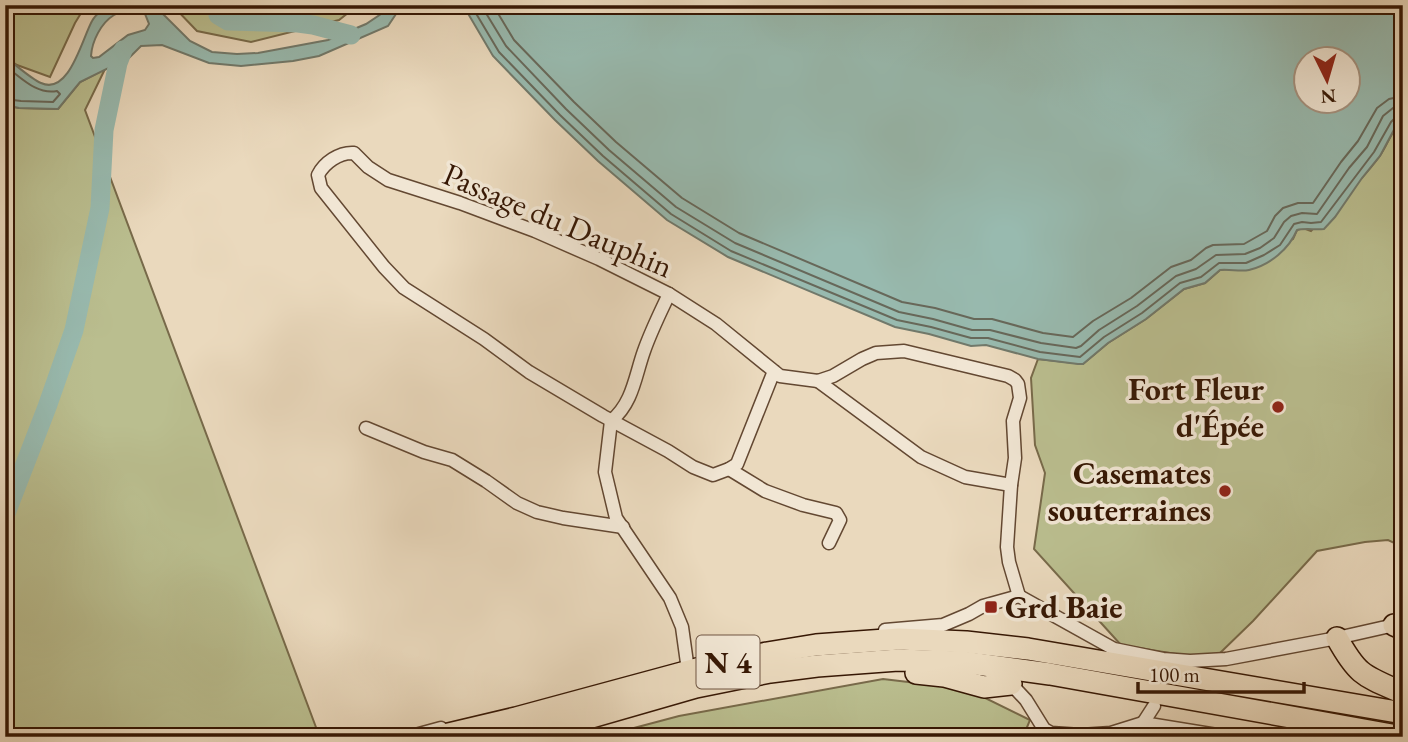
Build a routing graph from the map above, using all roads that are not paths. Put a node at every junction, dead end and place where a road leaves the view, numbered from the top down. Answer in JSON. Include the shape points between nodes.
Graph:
{"nodes":[{"id":1,"x":669,"y":294,"type":"junction"},
{"id":2,"x":774,"y":371,"type":"junction"},
{"id":3,"x":818,"y":381,"type":"junction"},
{"id":4,"x":611,"y":421,"type":"junction"},
{"id":5,"x":366,"y":428,"type":"dead end"},
{"id":6,"x":729,"y":470,"type":"junction"},
{"id":7,"x":1011,"y":485,"type":"junction"},
{"id":8,"x":623,"y":527,"type":"junction"},
{"id":9,"x":829,"y":543,"type":"dead end"},
{"id":10,"x":1019,"y":596,"type":"junction"},
{"id":11,"x":1400,"y":626,"type":"edge"},
{"id":12,"x":1337,"y":638,"type":"junction"},
{"id":13,"x":1028,"y":649,"type":"junction"},
{"id":14,"x":1114,"y":649,"type":"junction"},
{"id":15,"x":687,"y":663,"type":"junction"},
{"id":16,"x":817,"y":666,"type":"junction"},
{"id":17,"x":1011,"y":684,"type":"joint"},
{"id":18,"x":1403,"y":693,"type":"edge"},
{"id":19,"x":1277,"y":713,"type":"junction"},
{"id":20,"x":1403,"y":713,"type":"edge"},
{"id":21,"x":1149,"y":714,"type":"junction"},
{"id":22,"x":1317,"y":721,"type":"junction"},
{"id":23,"x":1050,"y":735,"type":"edge"},
{"id":24,"x":408,"y":737,"type":"edge"},
{"id":25,"x":436,"y":737,"type":"edge"},
{"id":26,"x":522,"y":737,"type":"edge"},
{"id":27,"x":1134,"y":737,"type":"edge"},
{"id":28,"x":1229,"y":737,"type":"edge"},
{"id":29,"x":1361,"y":737,"type":"edge"},
{"id":30,"x":1403,"y":737,"type":"edge"}],
"edges":[{"from":1,"to":2,"type":"street","name":"Passage du Dauphin","via":[[716,324]]},
{"from":1,"to":4,"type":"street","via":[[632,392]]},
{"from":1,"to":4,"type":"street","name":"Passage du Dauphin","via":[[535,231],[388,180],[354,153],[345,152],[322,166],[318,175],[321,188],[404,288]]},
{"from":2,"to":3,"type":"street","name":"Passage du Dauphin","via":[[780,376]]},
{"from":2,"to":6,"type":"street","via":[[737,464]]},
{"from":3,"to":7,"type":"street","via":[[921,457],[965,477]]},
{"from":3,"to":7,"type":"street","via":[[876,353],[904,351],[1008,376],[1020,390],[1012,429],[1015,458]]},
{"from":4,"to":6,"type":"street","via":[[692,467],[713,475]]},
{"from":4,"to":8,"type":"street","via":[[605,472]]},
{"from":5,"to":8,"type":"street","via":[[452,460],[537,512]]},
{"from":6,"to":9,"type":"street","via":[[765,491],[836,513],[840,520]]},
{"from":7,"to":10,"type":"street","via":[[1007,547]]},
{"from":8,"to":15,"type":"street","via":[[670,598],[681,626]]},
{"from":10,"to":14,"type":"street"},
{"from":10,"to":15,"type":"street","via":[[943,625],[791,640]]},
{"from":11,"to":12,"type":"street"},
{"from":12,"to":14,"type":"street","via":[[1191,661]]},
{"from":12,"to":18,"type":"highway","via":[[1364,676]]},
{"from":13,"to":14,"type":"highway","via":[[1045,643]]},
{"from":13,"to":20,"type":"highway","number":"N 4"},
{"from":13,"to":25,"type":"highway","number":"N 4","via":[[899,639],[816,645],[708,666]]},
{"from":15,"to":24,"type":"street","via":[[549,704]]},
{"from":16,"to":17,"type":"highway","via":[[944,676],[985,687]]},
{"from":16,"to":19,"type":"highway","number":"N 4","via":[[898,660],[962,662]]},
{"from":16,"to":26,"type":"highway","number":"N 4","via":[[696,687]]},
{"from":17,"to":23,"type":"street"},
{"from":19,"to":21,"type":"highway"},
{"from":19,"to":22,"type":"highway","number":"N 4"},
{"from":21,"to":23,"type":"street","via":[[1111,733]]},
{"from":21,"to":27,"type":"street"},
{"from":21,"to":28,"type":"street"},
{"from":22,"to":29,"type":"highway"},
{"from":22,"to":30,"type":"highway","number":"N 4"}]}
